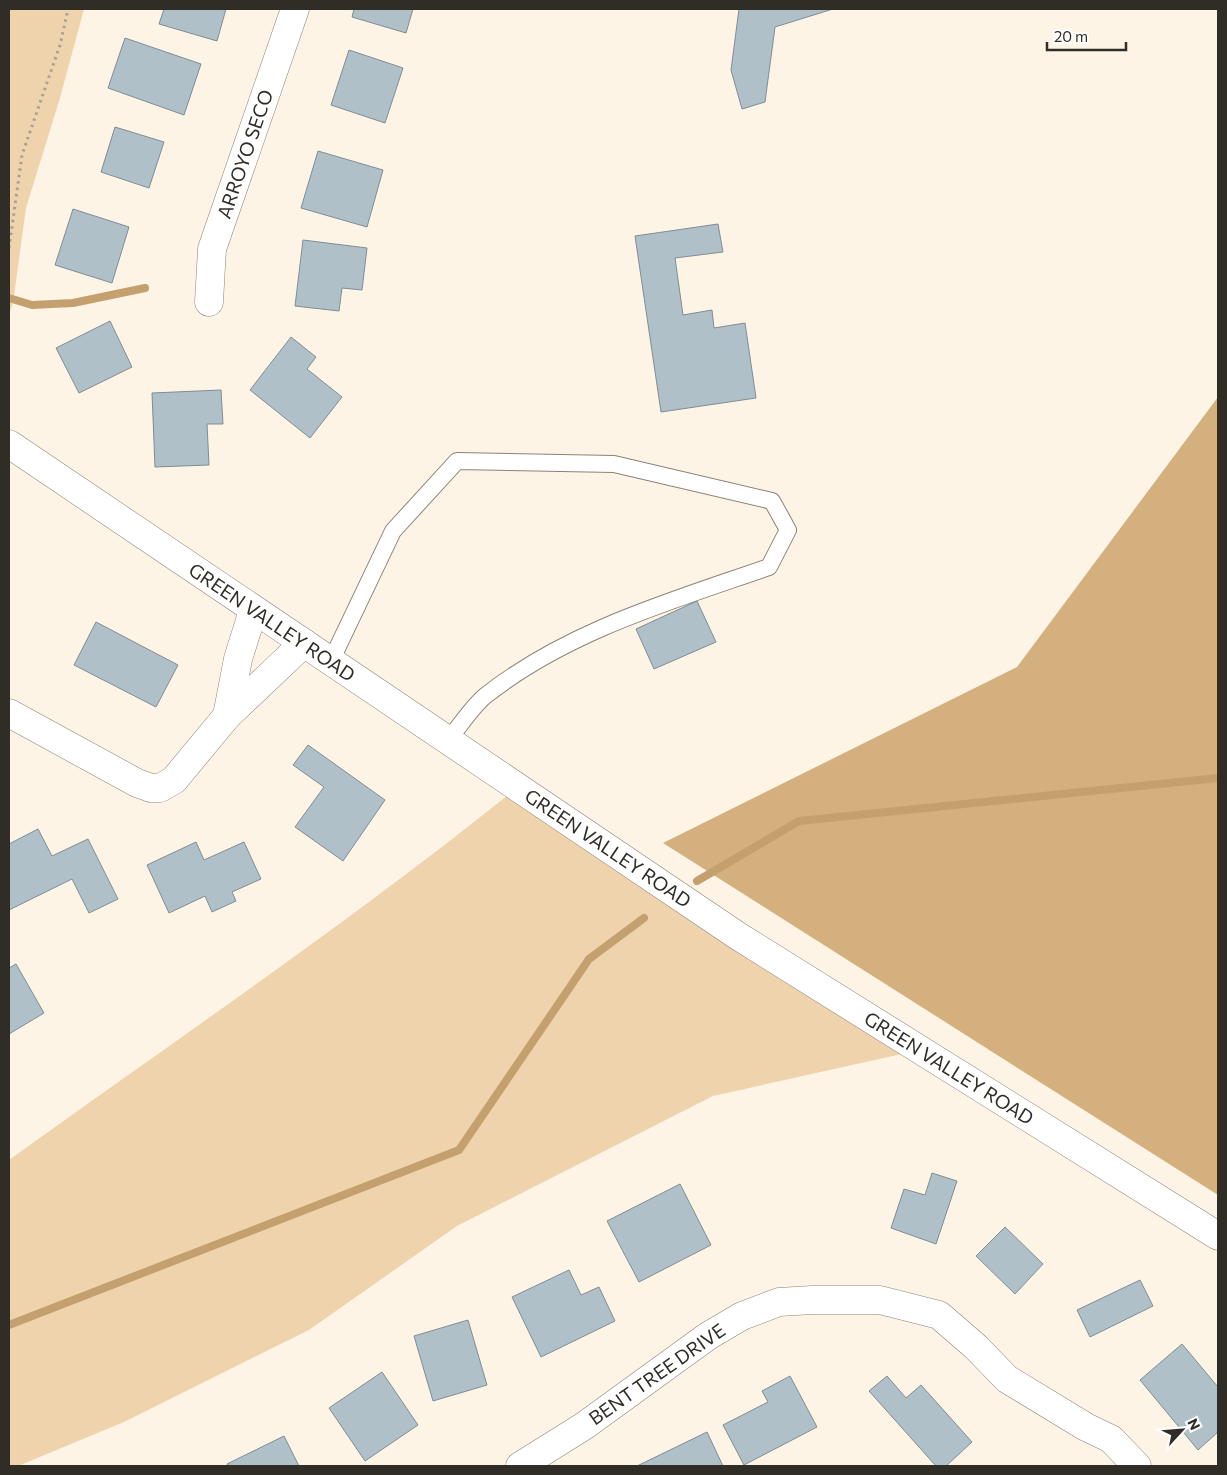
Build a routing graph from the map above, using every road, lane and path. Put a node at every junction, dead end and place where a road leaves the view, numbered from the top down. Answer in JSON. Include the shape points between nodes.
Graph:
{"nodes":[{"id":1,"x":68,"y":9,"type":"edge"},
{"id":2,"x":294,"y":9,"type":"edge"},
{"id":3,"x":9,"y":248,"type":"edge"},
{"id":4,"x":209,"y":302,"type":"dead end"},
{"id":5,"x":9,"y":444,"type":"edge"},
{"id":6,"x":253,"y":610,"type":"junction"},
{"id":7,"x":304,"y":643,"type":"junction"},
{"id":8,"x":331,"y":661,"type":"junction"},
{"id":9,"x":9,"y":713,"type":"edge"},
{"id":10,"x":227,"y":716,"type":"junction"},
{"id":11,"x":448,"y":740,"type":"junction"},
{"id":12,"x":1218,"y":1236,"type":"edge"},
{"id":13,"x":520,"y":1466,"type":"edge"},
{"id":14,"x":1137,"y":1466,"type":"edge"}],
"edges":[{"from":1,"to":3,"type":"path","via":[[60,45],[22,155]]},
{"from":2,"to":4,"type":"street","name":"ARROYO SECO","via":[[212,249]]},
{"from":5,"to":6,"type":"street","name":"GREEN VALLEY ROAD"},
{"from":6,"to":7,"type":"street","name":"GREEN VALLEY ROAD"},
{"from":6,"to":10,"type":"street","via":[[238,659]]},
{"from":7,"to":8,"type":"street","name":"GREEN VALLEY ROAD"},
{"from":7,"to":10,"type":"street"},
{"from":8,"to":11,"type":"street","name":"GREEN VALLEY ROAD"},
{"from":8,"to":11,"type":"lane","via":[[393,531],[457,461],[614,464],[772,501],[788,530],[769,567],[662,604],[564,644],[484,697]]},
{"from":9,"to":10,"type":"street","via":[[150,788],[160,788],[174,780]]},
{"from":11,"to":12,"type":"street","name":"GREEN VALLEY ROAD","via":[[738,936]]},
{"from":13,"to":14,"type":"street","name":"BENT TREE DRIVE","via":[[584,1426],[708,1336],[742,1316],[779,1302],[880,1300],[939,1315],[1007,1379],[1112,1439]]}]}
